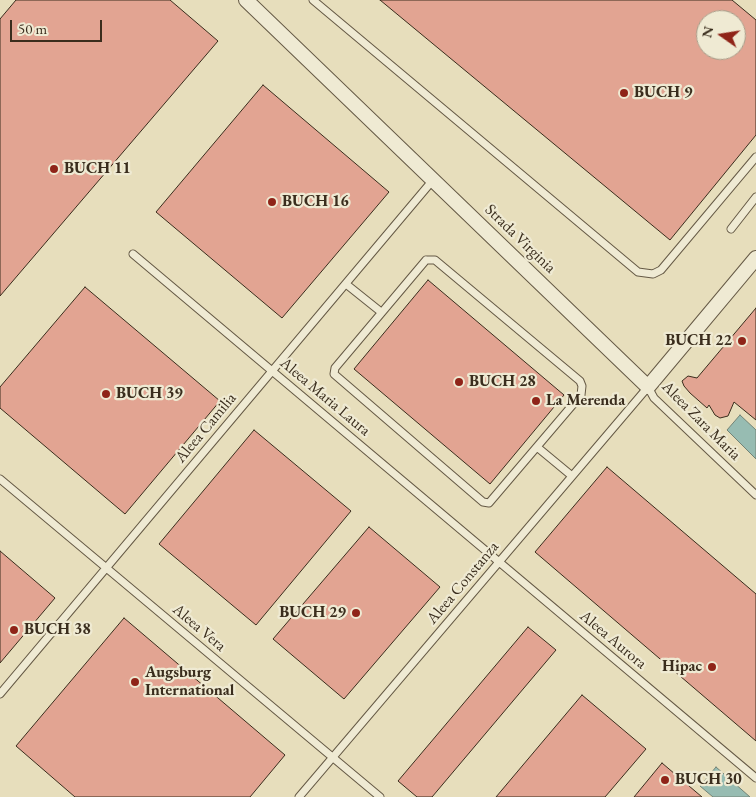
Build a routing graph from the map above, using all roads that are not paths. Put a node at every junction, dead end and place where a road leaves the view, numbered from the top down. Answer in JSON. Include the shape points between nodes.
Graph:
{"nodes":[{"id":1,"x":246,"y":0,"type":"edge"},
{"id":2,"x":313,"y":0,"type":"edge"},
{"id":3,"x":756,"y":157,"type":"edge"},
{"id":4,"x":433,"y":180,"type":"junction"},
{"id":5,"x":756,"y":197,"type":"edge"},
{"id":6,"x":731,"y":229,"type":"dead end"},
{"id":7,"x":133,"y":254,"type":"dead end"},
{"id":8,"x":756,"y":258,"type":"edge"},
{"id":9,"x":346,"y":284,"type":"junction"},
{"id":10,"x":380,"y":312,"type":"junction"},
{"id":11,"x":272,"y":371,"type":"junction"},
{"id":12,"x":648,"y":387,"type":"junction"},
{"id":13,"x":537,"y":447,"type":"junction"},
{"id":14,"x":572,"y":476,"type":"junction"},
{"id":15,"x":0,"y":480,"type":"edge"},
{"id":16,"x":756,"y":495,"type":"edge"},
{"id":17,"x":499,"y":562,"type":"junction"},
{"id":18,"x":106,"y":568,"type":"junction"},
{"id":19,"x":0,"y":694,"type":"edge"},
{"id":20,"x":332,"y":757,"type":"junction"},
{"id":21,"x":756,"y":778,"type":"edge"},
{"id":22,"x":299,"y":797,"type":"edge"},
{"id":23,"x":380,"y":797,"type":"edge"}],
"edges":[{"from":1,"to":4,"type":"street","name":"Strada Virginia"},
{"from":2,"to":3,"type":"lane","via":[[638,272],[653,274],[660,270]]},
{"from":4,"to":9,"type":"lane","name":"Aleea Camilia"},
{"from":4,"to":12,"type":"street","name":"Strada Virginia"},
{"from":5,"to":6,"type":"lane"},
{"from":7,"to":11,"type":"lane","name":"Aleea Maria Laura"},
{"from":8,"to":12,"type":"street"},
{"from":9,"to":10,"type":"lane"},
{"from":9,"to":11,"type":"lane","name":"Aleea Camilia"},
{"from":10,"to":13,"type":"lane","via":[[422,263],[435,260],[580,381],[581,395]]},
{"from":10,"to":13,"type":"lane","via":[[335,368],[335,377],[483,502],[491,501]]},
{"from":11,"to":17,"type":"lane","name":"Aleea Maria Laura"},
{"from":11,"to":18,"type":"lane","name":"Aleea Camilia"},
{"from":12,"to":14,"type":"lane","name":"Aleea Constanza"},
{"from":12,"to":16,"type":"lane","name":"Aleea Zara Maria","via":[[654,398]]},
{"from":13,"to":14,"type":"lane"},
{"from":14,"to":17,"type":"lane","name":"Aleea Constanza"},
{"from":15,"to":18,"type":"lane","name":"Aleea Vera"},
{"from":17,"to":20,"type":"lane","name":"Aleea Constanza"},
{"from":17,"to":21,"type":"lane","name":"Aleea Aurora"},
{"from":18,"to":19,"type":"lane","name":"Aleea Camilia"},
{"from":18,"to":20,"type":"lane","name":"Aleea Vera"},
{"from":20,"to":22,"type":"lane","name":"Aleea Constanza"},
{"from":20,"to":23,"type":"lane","name":"Aleea Vera"}]}
